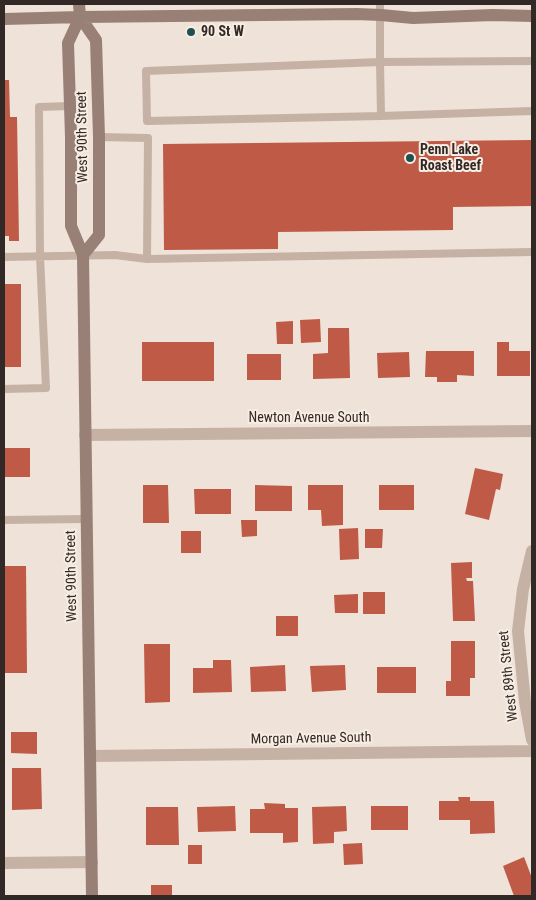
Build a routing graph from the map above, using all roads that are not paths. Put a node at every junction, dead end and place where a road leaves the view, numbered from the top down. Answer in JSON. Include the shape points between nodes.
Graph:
{"nodes":[{"id":1,"x":79,"y":4,"type":"edge"},
{"id":2,"x":381,"y":9,"type":"edge"},
{"id":3,"x":532,"y":16,"type":"edge"},
{"id":4,"x":80,"y":17,"type":"junction"},
{"id":5,"x":4,"y":19,"type":"edge"},
{"id":6,"x":532,"y":61,"type":"edge"},
{"id":7,"x":380,"y":62,"type":"junction"},
{"id":8,"x":70,"y":106,"type":"junction"},
{"id":9,"x":532,"y":111,"type":"edge"},
{"id":10,"x":381,"y":116,"type":"junction"},
{"id":11,"x":147,"y":121,"type":"junction"},
{"id":12,"x":99,"y":137,"type":"junction"},
{"id":13,"x":148,"y":138,"type":"junction"},
{"id":14,"x":532,"y":252,"type":"edge"},
{"id":15,"x":83,"y":255,"type":"junction"},
{"id":16,"x":40,"y":256,"type":"junction"},
{"id":17,"x":4,"y":258,"type":"edge"},
{"id":18,"x":147,"y":259,"type":"junction"},
{"id":19,"x":4,"y":389,"type":"edge"},
{"id":20,"x":532,"y":431,"type":"edge"},
{"id":21,"x":86,"y":435,"type":"junction"},
{"id":22,"x":87,"y":519,"type":"junction"},
{"id":23,"x":4,"y":520,"type":"edge"},
{"id":24,"x":532,"y":551,"type":"edge"},
{"id":25,"x":532,"y":740,"type":"edge"},
{"id":26,"x":532,"y":751,"type":"edge"},
{"id":27,"x":90,"y":756,"type":"junction"},
{"id":28,"x":92,"y":862,"type":"junction"},
{"id":29,"x":4,"y":863,"type":"edge"},
{"id":30,"x":92,"y":896,"type":"edge"}],
"edges":[{"from":1,"to":4,"type":"street","name":"West 90th Street"},
{"from":2,"to":3,"type":"street","via":[[413,18]]},
{"from":2,"to":4,"type":"street"},
{"from":2,"to":7,"type":"lane"},
{"from":4,"to":5,"type":"street"},
{"from":4,"to":8,"type":"street","name":"West 90th Street","via":[[68,43]]},
{"from":4,"to":12,"type":"street","name":"West 90th Street","via":[[96,40]]},
{"from":6,"to":7,"type":"lane"},
{"from":7,"to":10,"type":"lane"},
{"from":7,"to":11,"type":"lane","via":[[146,70]]},
{"from":8,"to":15,"type":"street","name":"West 90th Street","via":[[72,226]]},
{"from":8,"to":16,"type":"lane","via":[[39,107]]},
{"from":9,"to":10,"type":"lane"},
{"from":10,"to":11,"type":"lane"},
{"from":11,"to":13,"type":"lane"},
{"from":12,"to":13,"type":"lane"},
{"from":12,"to":15,"type":"street","name":"West 90th Street","via":[[100,235]]},
{"from":13,"to":18,"type":"lane"},
{"from":14,"to":18,"type":"lane"},
{"from":15,"to":16,"type":"lane"},
{"from":15,"to":18,"type":"lane"},
{"from":15,"to":21,"type":"street","name":"West 90th Street"},
{"from":16,"to":17,"type":"lane"},
{"from":16,"to":19,"type":"lane","via":[[46,388]]},
{"from":20,"to":21,"type":"street","name":"Newton Avenue South"},
{"from":21,"to":22,"type":"street","name":"West 90th Street"},
{"from":22,"to":23,"type":"lane"},
{"from":22,"to":27,"type":"street","name":"West 90th Street"},
{"from":24,"to":25,"type":"street","name":"West 89th Street","via":[[518,631]]},
{"from":26,"to":27,"type":"street","name":"Morgan Avenue South"},
{"from":27,"to":28,"type":"street","name":"West 90th Street"},
{"from":28,"to":29,"type":"street"},
{"from":28,"to":30,"type":"street","name":"West 90th Street"}]}
